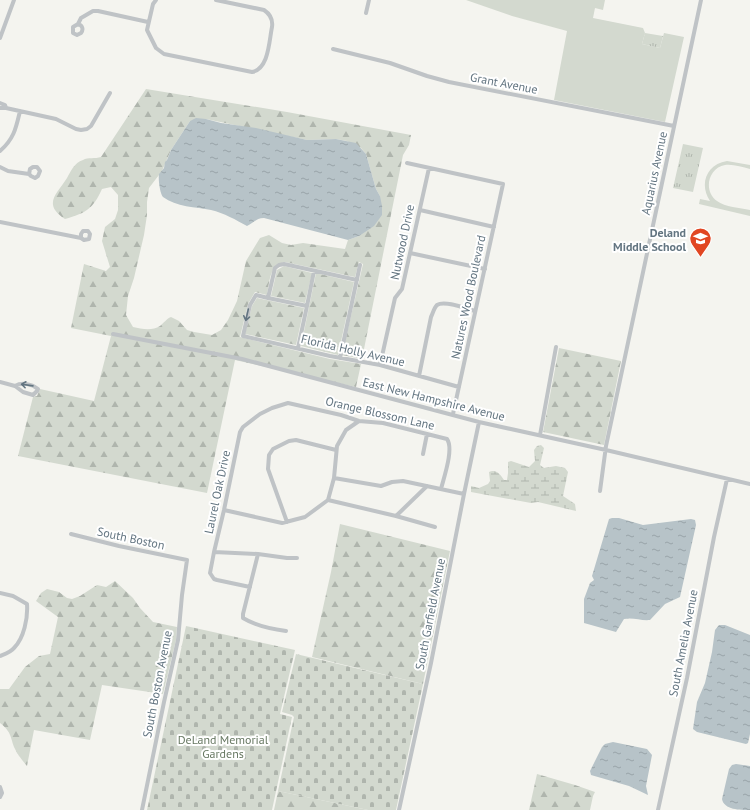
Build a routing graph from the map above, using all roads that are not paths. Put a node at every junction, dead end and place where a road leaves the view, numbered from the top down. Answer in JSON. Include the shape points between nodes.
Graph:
{"nodes":[{"id":1,"x":14,"y":0,"type":"edge"},
{"id":2,"x":156,"y":0,"type":"edge"},
{"id":3,"x":216,"y":0,"type":"edge"},
{"id":4,"x":369,"y":0,"type":"edge"},
{"id":5,"x":701,"y":0,"type":"edge"},
{"id":6,"x":366,"y":13,"type":"dead end"},
{"id":7,"x":148,"y":22,"type":"junction"},
{"id":8,"x":78,"y":24,"type":"dead end"},
{"id":9,"x":0,"y":38,"type":"edge"},
{"id":10,"x":333,"y":49,"type":"dead end"},
{"id":11,"x":110,"y":93,"type":"dead end"},
{"id":12,"x":0,"y":103,"type":"edge"},
{"id":13,"x":0,"y":108,"type":"edge"},
{"id":14,"x":6,"y":108,"type":"junction"},
{"id":15,"x":20,"y":111,"type":"junction"},
{"id":16,"x":674,"y":126,"type":"junction"},
{"id":17,"x":0,"y":151,"type":"edge"},
{"id":18,"x":407,"y":163,"type":"dead end"},
{"id":19,"x":0,"y":167,"type":"edge"},
{"id":20,"x":429,"y":168,"type":"junction"},
{"id":21,"x":29,"y":174,"type":"dead end"},
{"id":22,"x":420,"y":210,"type":"junction"},
{"id":23,"x":0,"y":222,"type":"edge"},
{"id":24,"x":494,"y":227,"type":"junction"},
{"id":25,"x":81,"y":238,"type":"dead end"},
{"id":26,"x":410,"y":253,"type":"junction"},
{"id":27,"x":360,"y":265,"type":"dead end"},
{"id":28,"x":485,"y":268,"type":"junction"},
{"id":29,"x":314,"y":271,"type":"junction"},
{"id":30,"x":357,"y":280,"type":"junction"},
{"id":31,"x":268,"y":298,"type":"junction"},
{"id":32,"x":307,"y":306,"type":"junction"},
{"id":33,"x":475,"y":311,"type":"junction"},
{"id":34,"x":113,"y":334,"type":"dead end"},
{"id":35,"x":556,"y":347,"type":"dead end"},
{"id":36,"x":298,"y":348,"type":"junction"},
{"id":37,"x":340,"y":358,"type":"junction"},
{"id":38,"x":380,"y":365,"type":"junction"},
{"id":39,"x":419,"y":376,"type":"junction"},
{"id":40,"x":0,"y":382,"type":"edge"},
{"id":41,"x":15,"y":386,"type":"junction"},
{"id":42,"x":459,"y":387,"type":"junction"},
{"id":43,"x":260,"y":414,"type":"joint"},
{"id":44,"x":453,"y":414,"type":"junction"},
{"id":45,"x":358,"y":421,"type":"junction"},
{"id":46,"x":479,"y":422,"type":"junction"},
{"id":47,"x":427,"y":434,"type":"junction"},
{"id":48,"x":540,"y":435,"type":"junction"},
{"id":49,"x":336,"y":450,"type":"junction"},
{"id":50,"x":606,"y":450,"type":"junction"},
{"id":51,"x":423,"y":454,"type":"dead end"},
{"id":52,"x":334,"y":478,"type":"junction"},
{"id":53,"x":727,"y":479,"type":"junction"},
{"id":54,"x":750,"y":484,"type":"edge"},
{"id":55,"x":427,"y":486,"type":"junction"},
{"id":56,"x":441,"y":489,"type":"junction"},
{"id":57,"x":600,"y":491,"type":"dead end"},
{"id":58,"x":464,"y":494,"type":"junction"},
{"id":59,"x":328,"y":500,"type":"junction"},
{"id":60,"x":224,"y":510,"type":"junction"},
{"id":61,"x":396,"y":516,"type":"junction"},
{"id":62,"x":287,"y":522,"type":"junction"},
{"id":63,"x":435,"y":527,"type":"dead end"},
{"id":64,"x":71,"y":534,"type":"dead end"},
{"id":65,"x":214,"y":552,"type":"junction"},
{"id":66,"x":258,"y":554,"type":"junction"},
{"id":67,"x":297,"y":558,"type":"dead end"},
{"id":68,"x":187,"y":560,"type":"joint"},
{"id":69,"x":250,"y":586,"type":"junction"},
{"id":70,"x":0,"y":593,"type":"edge"},
{"id":71,"x":286,"y":631,"type":"dead end"},
{"id":72,"x":0,"y":656,"type":"edge"},
{"id":73,"x":0,"y":787,"type":"edge"},
{"id":74,"x":0,"y":797,"type":"edge"},
{"id":75,"x":142,"y":810,"type":"edge"},
{"id":76,"x":399,"y":810,"type":"edge"},
{"id":77,"x":658,"y":810,"type":"edge"}],
"edges":[{"from":1,"to":9,"type":"street"},
{"from":2,"to":7,"type":"street"},
{"from":3,"to":7,"type":"street","via":[[268,13],[273,22],[265,61],[260,69],[252,72],[164,54],[150,39]]},
{"from":4,"to":6,"type":"street"},
{"from":5,"to":16,"type":"street","name":"Aquarius Avenue"},
{"from":7,"to":8,"type":"street","via":[[93,11],[81,18]]},
{"from":10,"to":16,"type":"street","name":"Grant Avenue","via":[[390,63],[449,82]]},
{"from":11,"to":15,"type":"street","via":[[87,129],[76,129],[56,119]]},
{"from":12,"to":14,"type":"street"},
{"from":13,"to":14,"type":"street"},
{"from":14,"to":15,"type":"street"},
{"from":15,"to":17,"type":"street","via":[[16,132]]},
{"from":16,"to":50,"type":"street","name":"Aquarius Avenue"},
{"from":18,"to":20,"type":"street"},
{"from":19,"to":21,"type":"street","via":[[8,171]]},
{"from":20,"to":22,"type":"street","name":"Nutwood Drive"},
{"from":20,"to":24,"type":"street","name":"Natures Wood Boulevard","via":[[503,184]]},
{"from":22,"to":24,"type":"street"},
{"from":22,"to":26,"type":"street","name":"Nutwood Drive"},
{"from":23,"to":25,"type":"street"},
{"from":24,"to":28,"type":"street","name":"Natures Wood Boulevard"},
{"from":26,"to":28,"type":"street"},
{"from":26,"to":38,"type":"street","name":"Nutwood Drive"},
{"from":27,"to":30,"type":"street"},
{"from":28,"to":33,"type":"street","name":"Natures Wood Boulevard"},
{"from":29,"to":30,"type":"street"},
{"from":29,"to":31,"type":"street","via":[[279,265],[275,268]]},
{"from":29,"to":32,"type":"street"},
{"from":30,"to":37,"type":"street"},
{"from":31,"to":32,"type":"street"},
{"from":31,"to":36,"type":"street","name":"Florida Holly Avenue","one_way":true,"via":[[256,295],[250,305],[242,336]]},
{"from":32,"to":36,"type":"street"},
{"from":33,"to":39,"type":"street","via":[[444,304],[434,309]]},
{"from":33,"to":42,"type":"street","name":"Natures Wood Boulevard"},
{"from":34,"to":44,"type":"street","name":"East New Hampshire Avenue","via":[[242,359]]},
{"from":35,"to":48,"type":"street"},
{"from":36,"to":37,"type":"street","name":"Florida Holly Avenue"},
{"from":37,"to":38,"type":"street","name":"Florida Holly Avenue"},
{"from":38,"to":39,"type":"street","name":"Florida Holly Avenue"},
{"from":39,"to":42,"type":"street","name":"Florida Holly Avenue"},
{"from":40,"to":41,"type":"street"},
{"from":41,"to":41,"type":"street","one_way":true,"via":[[33,395],[38,389],[28,384]]},
{"from":42,"to":44,"type":"street","name":"Natures Wood Boulevard"},
{"from":43,"to":45,"type":"street","name":"Orange Blossom Lane","via":[[288,403]]},
{"from":43,"to":60,"type":"street","name":"Laurel Oak Drive","via":[[240,432]]},
{"from":44,"to":46,"type":"street","name":"East New Hampshire Avenue"},
{"from":45,"to":47,"type":"street","name":"Orange Blossom Lane","via":[[383,423]]},
{"from":45,"to":49,"type":"street","via":[[346,430]]},
{"from":46,"to":48,"type":"street","name":"East New Hampshire Avenue"},
{"from":46,"to":58,"type":"street","name":"South Garfield Avenue"},
{"from":47,"to":51,"type":"street"},
{"from":47,"to":56,"type":"street","name":"Orange Blossom Lane","via":[[447,439],[449,442],[450,450]]},
{"from":48,"to":50,"type":"street","name":"East New Hampshire Avenue"},
{"from":49,"to":52,"type":"street"},
{"from":49,"to":62,"type":"street","via":[[296,440],[273,449],[269,455],[268,469]]},
{"from":50,"to":53,"type":"street","name":"East New Hampshire Avenue"},
{"from":50,"to":57,"type":"street","name":"Aquarius Avenue"},
{"from":52,"to":55,"type":"street","via":[[381,486],[403,481]]},
{"from":52,"to":59,"type":"street"},
{"from":53,"to":54,"type":"street","name":"East New Hampshire Avenue"},
{"from":53,"to":77,"type":"street","name":"South Amelia Avenue"},
{"from":55,"to":56,"type":"street"},
{"from":55,"to":61,"type":"street"},
{"from":56,"to":58,"type":"street"},
{"from":58,"to":76,"type":"street","name":"South Garfield Avenue"},
{"from":59,"to":61,"type":"street"},
{"from":59,"to":62,"type":"street","via":[[305,517]]},
{"from":60,"to":62,"type":"street"},
{"from":60,"to":65,"type":"street","name":"Laurel Oak Drive"},
{"from":61,"to":63,"type":"street"},
{"from":64,"to":68,"type":"street","name":"South Boston"},
{"from":65,"to":66,"type":"street"},
{"from":65,"to":69,"type":"street","name":"Laurel Oak Drive","via":[[210,572],[214,579]]},
{"from":66,"to":67,"type":"street"},
{"from":66,"to":69,"type":"street"},
{"from":68,"to":75,"type":"street","name":"South Boston Avenue","via":[[178,640]]},
{"from":69,"to":71,"type":"street","via":[[243,618],[268,628]]},
{"from":70,"to":72,"type":"street","via":[[13,596],[27,604],[26,621],[18,644]]},
{"from":73,"to":74,"type":"street"}]}
